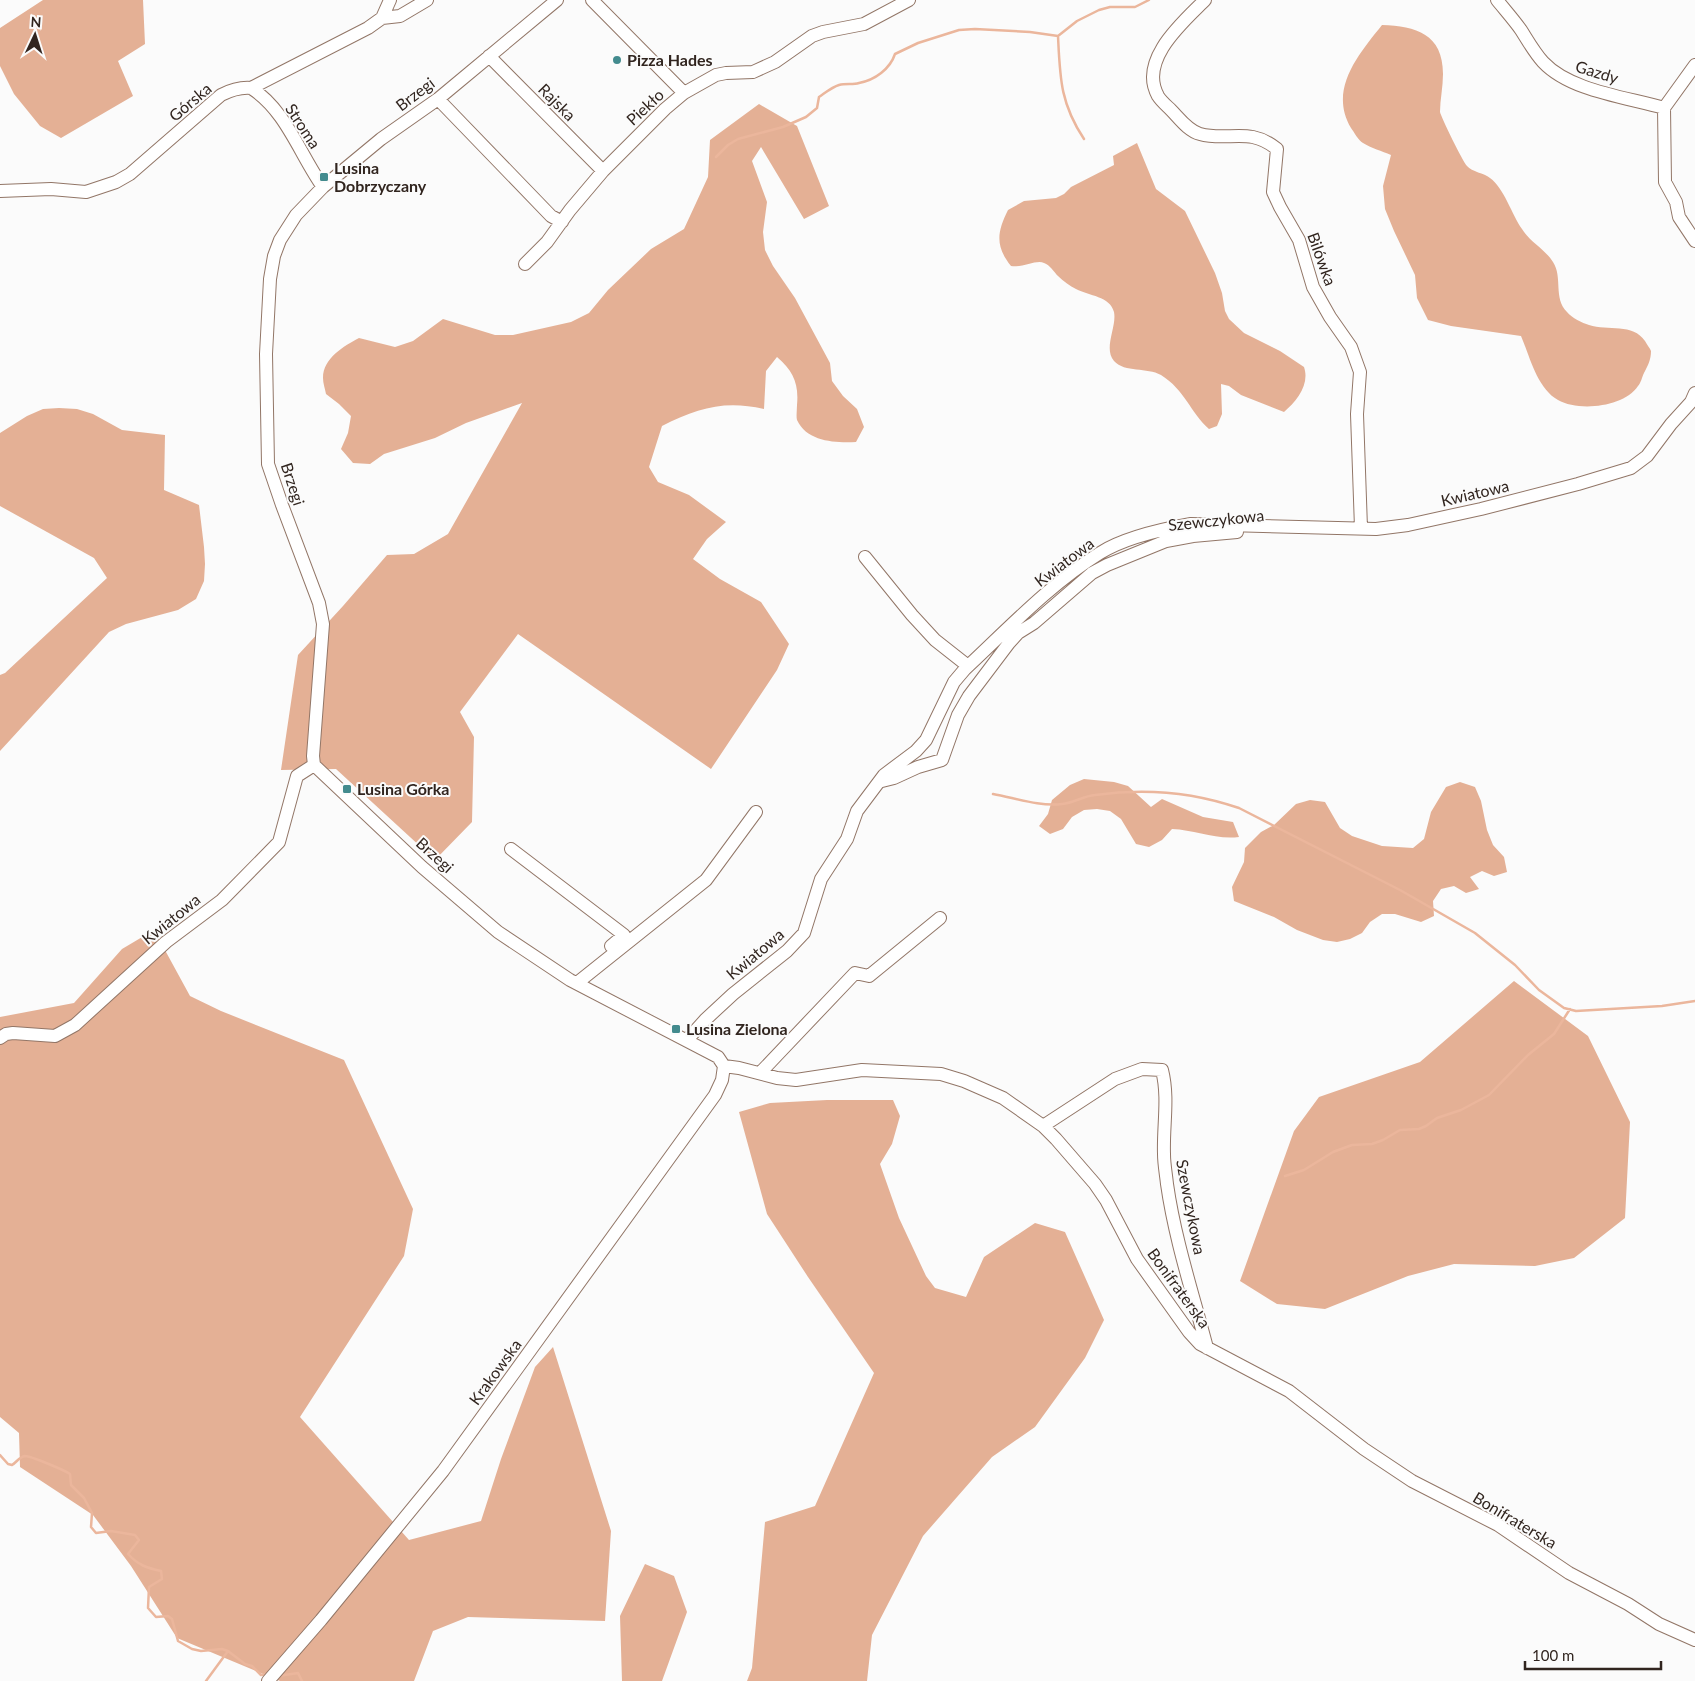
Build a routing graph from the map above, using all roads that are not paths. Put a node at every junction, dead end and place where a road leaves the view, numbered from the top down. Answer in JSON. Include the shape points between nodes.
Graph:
{"nodes":[{"id":1,"x":390,"y":0,"type":"edge"},
{"id":2,"x":427,"y":0,"type":"edge"},
{"id":3,"x":557,"y":0,"type":"edge"},
{"id":4,"x":592,"y":0,"type":"edge"},
{"id":5,"x":909,"y":0,"type":"edge"},
{"id":6,"x":1205,"y":0,"type":"edge"},
{"id":7,"x":1497,"y":0,"type":"edge"},
{"id":8,"x":382,"y":18,"type":"junction"},
{"id":9,"x":489,"y":56,"type":"junction"},
{"id":10,"x":1695,"y":64,"type":"edge"},
{"id":11,"x":251,"y":88,"type":"junction"},
{"id":12,"x":684,"y":93,"type":"junction"},
{"id":13,"x":438,"y":99,"type":"junction"},
{"id":14,"x":1664,"y":108,"type":"junction"},
{"id":15,"x":603,"y":171,"type":"junction"},
{"id":16,"x":323,"y":187,"type":"junction"},
{"id":17,"x":0,"y":190,"type":"edge"},
{"id":18,"x":562,"y":222,"type":"junction"},
{"id":19,"x":1695,"y":241,"type":"edge"},
{"id":20,"x":525,"y":264,"type":"dead end"},
{"id":21,"x":1695,"y":393,"type":"edge"},
{"id":22,"x":1294,"y":527,"type":"junction"},
{"id":23,"x":1361,"y":528,"type":"junction"},
{"id":24,"x":864,"y":557,"type":"dead end"},
{"id":25,"x":968,"y":666,"type":"junction"},
{"id":26,"x":314,"y":765,"type":"junction"},
{"id":27,"x":880,"y":780,"type":"junction"},
{"id":28,"x":756,"y":812,"type":"dead end"},
{"id":29,"x":511,"y":849,"type":"dead end"},
{"id":30,"x":940,"y":918,"type":"dead end"},
{"id":31,"x":574,"y":982,"type":"junction"},
{"id":32,"x":0,"y":1038,"type":"edge"},
{"id":33,"x":687,"y":1040,"type":"junction"},
{"id":34,"x":724,"y":1066,"type":"junction"},
{"id":35,"x":760,"y":1074,"type":"junction"},
{"id":36,"x":1043,"y":1126,"type":"junction"},
{"id":37,"x":1207,"y":1348,"type":"junction"},
{"id":38,"x":1695,"y":1640,"type":"edge"},
{"id":39,"x":268,"y":1681,"type":"edge"}],
"edges":[{"from":1,"to":8,"type":"street"},
{"from":2,"to":8,"type":"street","name":"Górska","via":[[400,16]]},
{"from":3,"to":9,"type":"street","name":"Brzegi"},
{"from":4,"to":12,"type":"street"},
{"from":5,"to":12,"type":"street","name":"Piekło","via":[[864,24],[812,36],[775,62],[754,72],[726,73]]},
{"from":6,"to":23,"type":"street","name":"Bilówka","via":[[1162,47],[1154,81],[1158,96],[1188,128],[1199,134],[1254,137],[1277,149],[1273,192],[1299,240],[1313,287],[1351,347],[1360,372],[1357,414]]},
{"from":7,"to":14,"type":"street","name":"Gazdy","via":[[1542,62],[1563,79]]},
{"from":8,"to":11,"type":"street","name":"Górska"},
{"from":9,"to":13,"type":"street","name":"Brzegi"},
{"from":9,"to":15,"type":"street","name":"Rajska"},
{"from":10,"to":14,"type":"street"},
{"from":11,"to":16,"type":"street","name":"Stroma","via":[[260,94],[295,138]]},
{"from":11,"to":17,"type":"street","name":"Górska","via":[[229,91],[221,96],[130,174],[116,182],[86,192]]},
{"from":12,"to":15,"type":"street","name":"Piekło"},
{"from":13,"to":16,"type":"street","name":"Brzegi","via":[[381,139]]},
{"from":13,"to":18,"type":"street","via":[[551,216]]},
{"from":14,"to":19,"type":"street","via":[[1665,182],[1676,202],[1679,217]]},
{"from":15,"to":18,"type":"street","name":"Piekło"},
{"from":16,"to":26,"type":"street","name":"Brzegi","via":[[296,215],[274,256],[265,361],[268,464],[319,603],[323,624]]},
{"from":18,"to":20,"type":"street","name":"Piekło"},
{"from":21,"to":23,"type":"street","name":"Kwiatowa","via":[[1647,456],[1632,468],[1472,511],[1408,525]]},
{"from":22,"to":23,"type":"street","name":"Kwiatowa"},
{"from":22,"to":25,"type":"street","name":"Kwiatowa","via":[[1191,524],[1164,529],[1102,552],[1061,581]]},
{"from":22,"to":27,"type":"street","name":"Szewczykowa","via":[[1170,540],[1092,573],[1034,623],[1018,632],[1009,643],[958,715],[942,760]]},
{"from":24,"to":25,"type":"street","via":[[935,640]]},
{"from":25,"to":27,"type":"street","name":"Kwiatowa","via":[[954,682],[926,740]]},
{"from":26,"to":31,"type":"street","name":"Brzegi","via":[[422,867],[498,932]]},
{"from":26,"to":32,"type":"street","name":"Kwiatowa","via":[[297,776],[279,842],[222,900],[166,942],[75,1025],[55,1036],[13,1033]]},
{"from":27,"to":33,"type":"street","name":"Kwiatowa","via":[[857,810],[847,839],[821,879],[804,933],[787,951],[733,994]]},
{"from":28,"to":31,"type":"street","via":[[706,880]]},
{"from":29,"to":31,"type":"street","via":[[624,935]]},
{"from":30,"to":35,"type":"street","via":[[869,976],[855,973]]},
{"from":31,"to":33,"type":"street","name":"Brzegi"},
{"from":33,"to":34,"type":"street","name":"Brzegi","via":[[718,1057]]},
{"from":34,"to":35,"type":"street","name":"Bonifraterska"},
{"from":34,"to":39,"type":"street","name":"Krakowska","via":[[715,1095],[443,1471]]},
{"from":35,"to":36,"type":"street","name":"Bonifraterska","via":[[796,1080],[862,1070],[941,1074],[1003,1098]]},
{"from":36,"to":37,"type":"street","name":"Bonifraterska","via":[[1095,1184],[1156,1287],[1189,1332]]},
{"from":36,"to":37,"type":"street","name":"Szewczykowa","via":[[1115,1079],[1142,1069],[1162,1070],[1167,1185]]},
{"from":37,"to":38,"type":"street","name":"Bonifraterska","via":[[1289,1391],[1364,1449],[1412,1481],[1498,1526],[1569,1573],[1659,1624]]}]}
